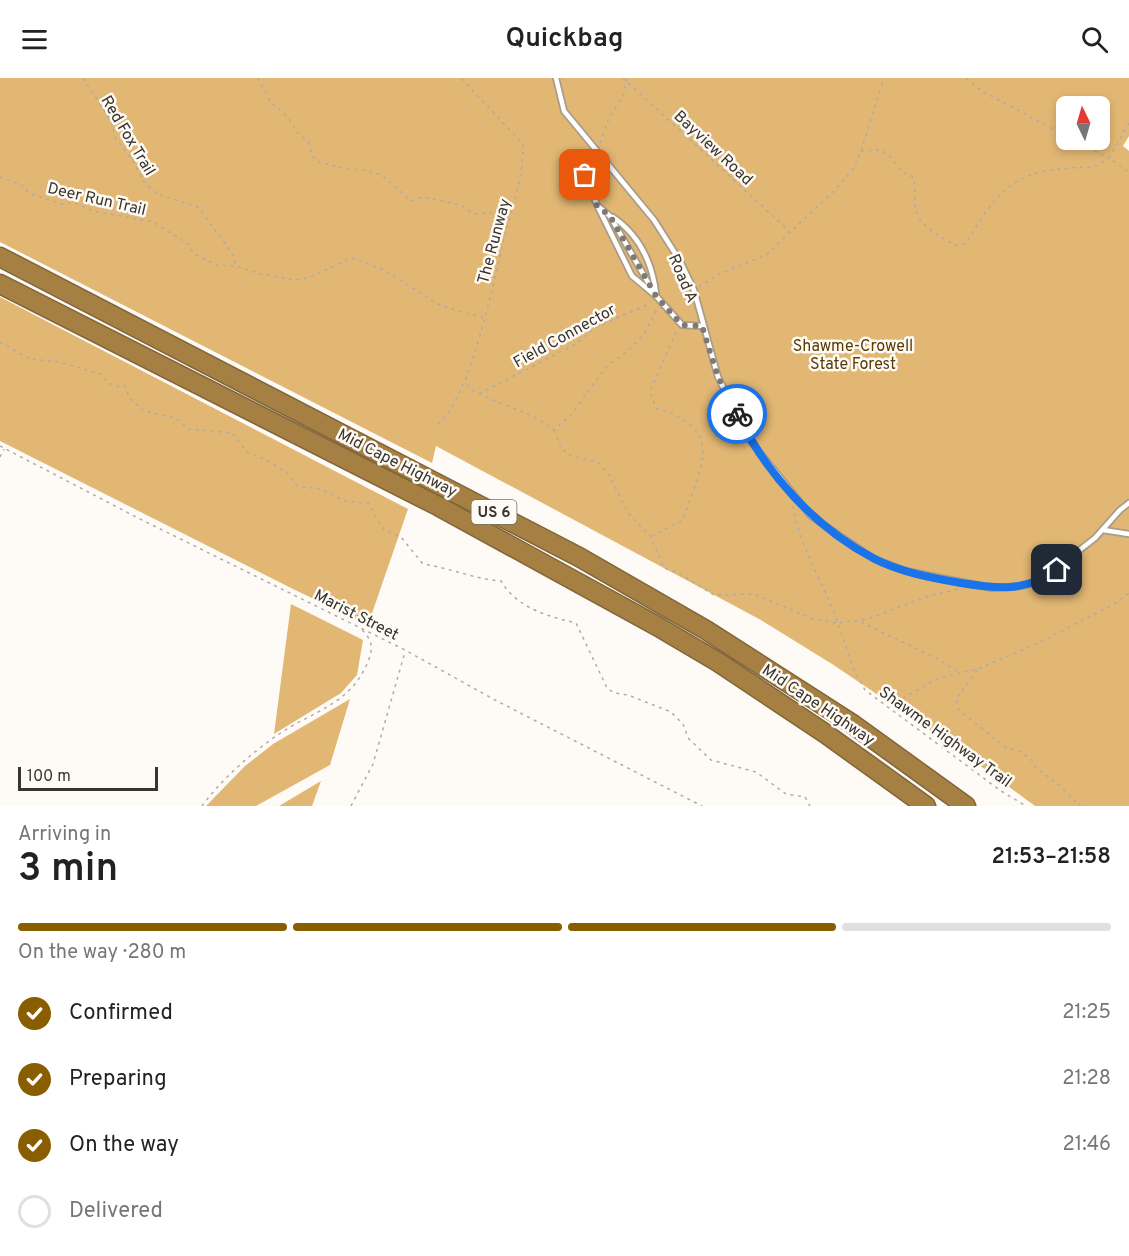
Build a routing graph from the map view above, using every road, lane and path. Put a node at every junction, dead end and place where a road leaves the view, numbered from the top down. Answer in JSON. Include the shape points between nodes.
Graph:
{"nodes":[{"id":1,"x":83,"y":78,"type":"edge"},
{"id":2,"x":258,"y":78,"type":"edge"},
{"id":3,"x":461,"y":78,"type":"edge"},
{"id":4,"x":556,"y":78,"type":"edge"},
{"id":5,"x":884,"y":78,"type":"edge"},
{"id":6,"x":966,"y":78,"type":"edge"},
{"id":7,"x":625,"y":79,"type":"edge"},
{"id":8,"x":1129,"y":123,"type":"edge"},
{"id":9,"x":1056,"y":131,"type":"edge"},
{"id":10,"x":1093,"y":150,"type":"edge"},
{"id":11,"x":861,"y":151,"type":"junction"},
{"id":12,"x":597,"y":152,"type":"junction"},
{"id":13,"x":1109,"y":158,"type":"junction"},
{"id":14,"x":1129,"y":172,"type":"edge"},
{"id":15,"x":0,"y":177,"type":"edge"},
{"id":16,"x":597,"y":206,"type":"junction"},
{"id":17,"x":511,"y":216,"type":"junction"},
{"id":18,"x":610,"y":216,"type":"junction"},
{"id":19,"x":789,"y":232,"type":"junction"},
{"id":20,"x":0,"y":257,"type":"edge"},
{"id":21,"x":236,"y":266,"type":"junction"},
{"id":22,"x":0,"y":284,"type":"edge"},
{"id":23,"x":694,"y":290,"type":"junction"},
{"id":24,"x":656,"y":296,"type":"junction"},
{"id":25,"x":661,"y":301,"type":"junction"},
{"id":26,"x":483,"y":317,"type":"junction"},
{"id":27,"x":680,"y":322,"type":"junction"},
{"id":28,"x":702,"y":326,"type":"junction"},
{"id":29,"x":0,"y":342,"type":"edge"},
{"id":30,"x":465,"y":376,"type":"junction"},
{"id":31,"x":479,"y":394,"type":"junction"},
{"id":32,"x":438,"y":423,"type":"dead end"},
{"id":33,"x":554,"y":430,"type":"junction"},
{"id":34,"x":0,"y":446,"type":"edge"},
{"id":35,"x":4,"y":448,"type":"junction"},
{"id":36,"x":0,"y":457,"type":"edge"},
{"id":37,"x":791,"y":492,"type":"junction"},
{"id":38,"x":1129,"y":503,"type":"edge"},
{"id":39,"x":1103,"y":530,"type":"junction"},
{"id":40,"x":1129,"y":534,"type":"edge"},
{"id":41,"x":651,"y":537,"type":"junction"},
{"id":42,"x":975,"y":585,"type":"junction"},
{"id":43,"x":1129,"y":593,"type":"edge"},
{"id":44,"x":859,"y":620,"type":"junction"},
{"id":45,"x":838,"y":623,"type":"junction"},
{"id":46,"x":358,"y":627,"type":"junction"},
{"id":47,"x":405,"y":650,"type":"junction"},
{"id":48,"x":978,"y":669,"type":"junction"},
{"id":49,"x":958,"y":672,"type":"junction"},
{"id":50,"x":889,"y":707,"type":"junction"},
{"id":51,"x":202,"y":806,"type":"edge"},
{"id":52,"x":351,"y":806,"type":"edge"},
{"id":53,"x":702,"y":806,"type":"edge"},
{"id":54,"x":810,"y":806,"type":"edge"},
{"id":55,"x":926,"y":806,"type":"edge"},
{"id":56,"x":966,"y":806,"type":"edge"},
{"id":57,"x":1026,"y":806,"type":"edge"},
{"id":58,"x":1080,"y":806,"type":"edge"}],
"edges":[{"from":1,"to":21,"type":"path","name":"Red Fox Trail","via":[[144,182],[157,194],[198,207],[234,256]]},
{"from":2,"to":17,"type":"path","via":[[271,103],[288,117],[319,162],[383,176],[411,201],[423,197],[461,205],[474,214],[502,212]]},
{"from":3,"to":17,"type":"path","name":"The Runway","via":[[523,144],[524,157]]},
{"from":4,"to":12,"type":"lane","name":"Road A","via":[[564,111]]},
{"from":5,"to":11,"type":"path"},
{"from":6,"to":9,"type":"path","via":[[982,91]]},
{"from":7,"to":12,"type":"path","via":[[623,96],[609,118]]},
{"from":7,"to":19,"type":"path","name":"Bayview Road"},
{"from":8,"to":13,"type":"path"},
{"from":10,"to":13,"type":"path"},
{"from":11,"to":13,"type":"path","via":[[881,150],[901,171],[913,177],[915,210],[927,227],[958,246],[966,243],[1001,190],[1015,181],[1036,173],[1093,168]]},
{"from":11,"to":19,"type":"path","via":[[854,168],[836,190]]},
{"from":12,"to":16,"type":"lane","via":[[585,175]]},
{"from":12,"to":23,"type":"lane","name":"Road A","via":[[654,220],[681,261]]},
{"from":13,"to":14,"type":"path"},
{"from":15,"to":21,"type":"path","name":"Deer Run Trail","via":[[22,185],[28,193],[62,204],[75,203],[93,211],[153,222],[188,244],[193,253],[216,265]]},
{"from":16,"to":18,"type":"lane"},
{"from":16,"to":24,"type":"lane","via":[[632,276]]},
{"from":17,"to":26,"type":"path","name":"The Runway"},
{"from":18,"to":24,"type":"lane"},
{"from":18,"to":24,"type":"lane","via":[[634,235],[650,266]]},
{"from":19,"to":23,"type":"path","via":[[766,255],[717,275]]},
{"from":20,"to":56,"type":"highway","name":"Mid Cape Highway","number":"US 6","via":[[579,557],[706,630],[851,723]]},
{"from":21,"to":26,"type":"path","name":"Deer Run Trail","via":[[295,280],[352,258],[384,270],[438,304]]},
{"from":22,"to":55,"type":"highway","name":"Mid Cape Highway","number":"US 6","via":[[438,506],[657,626],[826,734]]},
{"from":23,"to":28,"type":"lane","name":"Road A"},
{"from":24,"to":25,"type":"lane"},
{"from":25,"to":27,"type":"lane"},
{"from":25,"to":31,"type":"path","name":"Field Connector","via":[[645,304],[594,328],[576,344]]},
{"from":25,"to":33,"type":"path","via":[[644,334],[606,367],[571,415]]},
{"from":26,"to":30,"type":"path","name":"The Runway"},
{"from":27,"to":28,"type":"lane"},
{"from":27,"to":41,"type":"path","via":[[650,391],[656,408],[677,414],[698,431],[704,448],[683,520]]},
{"from":28,"to":37,"type":"lane","name":"Road A","via":[[718,377],[749,439]]},
{"from":29,"to":54,"type":"path","via":[[30,359],[59,362],[101,374],[106,383],[124,386],[129,398],[144,411],[175,418],[189,429],[232,433],[248,453],[266,459],[297,486],[321,489],[345,501],[368,503],[384,530],[401,537],[423,564],[501,581],[517,602],[576,623],[607,688],[671,712],[683,724],[688,738],[711,760],[756,772],[786,794],[805,797]]},
{"from":30,"to":31,"type":"path","via":[[469,388]]},
{"from":30,"to":32,"type":"path","name":"The Runway","via":[[456,399]]},
{"from":31,"to":33,"type":"path","via":[[541,419]]},
{"from":33,"to":41,"type":"path","via":[[561,448],[571,456],[598,462],[628,513]]},
{"from":34,"to":35,"type":"path","name":"Marist Street"},
{"from":35,"to":36,"type":"path"},
{"from":35,"to":46,"type":"path","name":"Marist Street"},
{"from":37,"to":42,"type":"lane","name":"Road A","via":[[811,516],[874,559],[906,571]]},
{"from":37,"to":45,"type":"path","name":"Shawme Highway Trail","via":[[796,527]]},
{"from":38,"to":39,"type":"lane","name":"Road A"},
{"from":39,"to":40,"type":"lane"},
{"from":39,"to":42,"type":"lane","name":"Road A","via":[[1040,581],[992,588]]},
{"from":41,"to":45,"type":"path","via":[[664,568],[714,595],[754,594],[813,619]]},
{"from":42,"to":44,"type":"path","via":[[928,596]]},
{"from":43,"to":48,"type":"path","via":[[1044,640]]},
{"from":44,"to":45,"type":"path"},
{"from":44,"to":49,"type":"path"},
{"from":45,"to":50,"type":"path","name":"Shawme Highway Trail","via":[[865,690]]},
{"from":46,"to":47,"type":"path","name":"Marist Street"},
{"from":46,"to":51,"type":"path","via":[[370,638],[372,649],[355,686],[339,700],[278,735],[235,771]]},
{"from":47,"to":52,"type":"path","via":[[373,764]]},
{"from":47,"to":53,"type":"path","name":"Marist Street"},
{"from":48,"to":49,"type":"path"},
{"from":48,"to":58,"type":"path","via":[[956,699],[959,710],[1005,747],[1031,759],[1036,768]]},
{"from":49,"to":50,"type":"path","via":[[938,678]]},
{"from":50,"to":57,"type":"path","name":"Shawme Highway Trail"}]}
